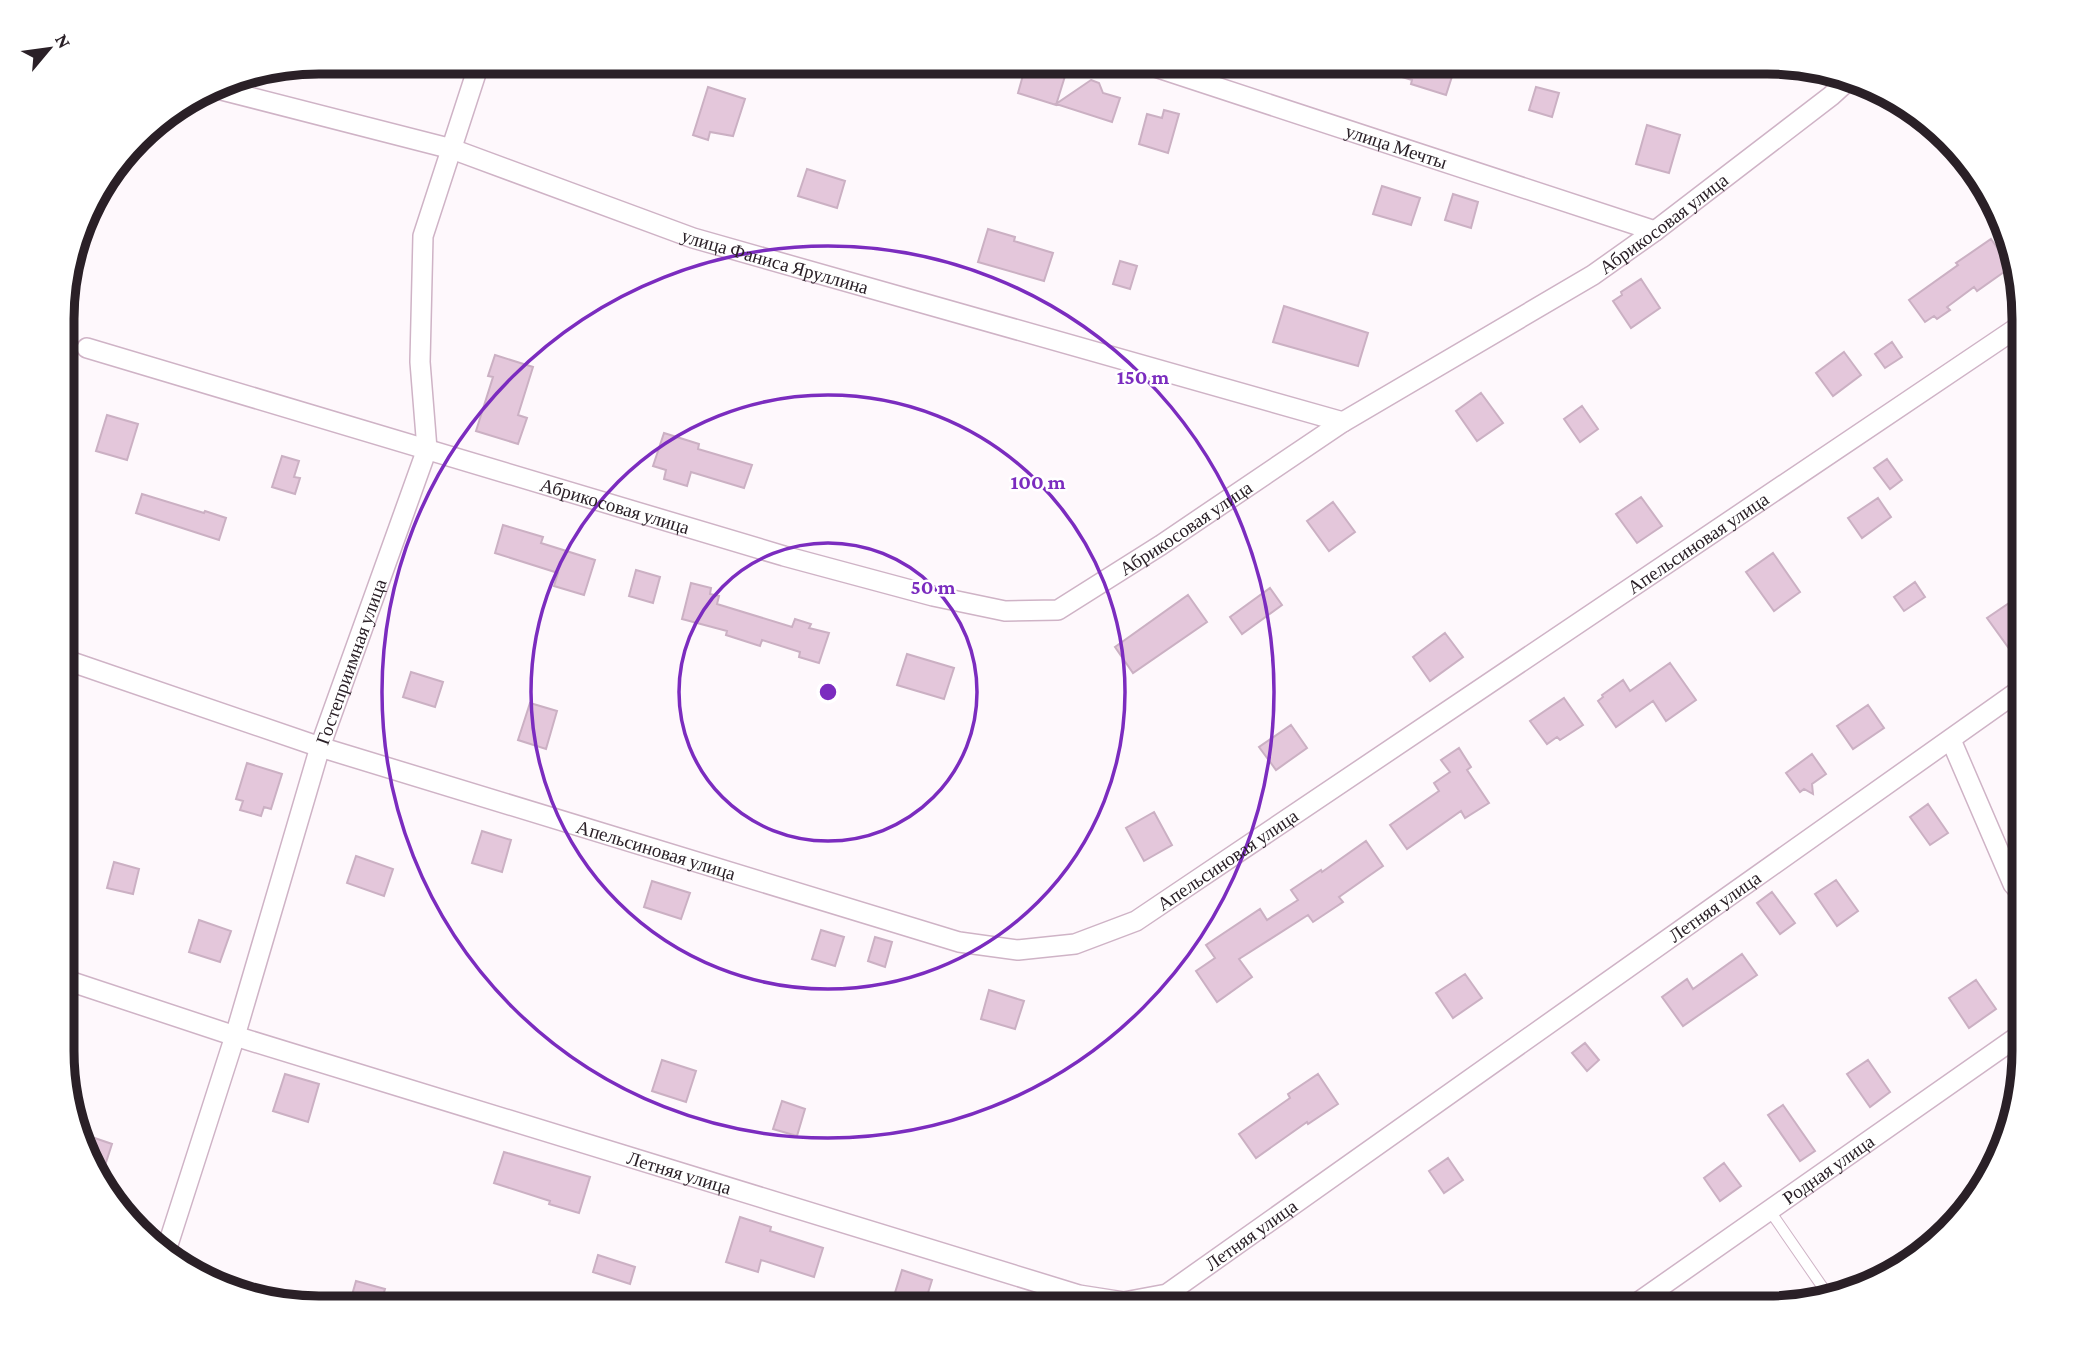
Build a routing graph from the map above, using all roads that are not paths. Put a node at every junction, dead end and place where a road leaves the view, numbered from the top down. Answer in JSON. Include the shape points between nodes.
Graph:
{"nodes":[{"id":1,"x":476,"y":74,"type":"edge"},
{"id":2,"x":1177,"y":74,"type":"edge"},
{"id":3,"x":1842,"y":86,"type":"edge"},
{"id":4,"x":226,"y":91,"type":"edge"},
{"id":5,"x":452,"y":149,"type":"junction"},
{"id":6,"x":1655,"y":231,"type":"junction"},
{"id":7,"x":2012,"y":331,"type":"edge"},
{"id":8,"x":87,"y":348,"type":"dead end"},
{"id":9,"x":1343,"y":422,"type":"junction"},
{"id":10,"x":427,"y":449,"type":"junction"},
{"id":11,"x":74,"y":663,"type":"edge"},
{"id":12,"x":2012,"y":696,"type":"edge"},
{"id":13,"x":1951,"y":740,"type":"junction"},
{"id":14,"x":320,"y":747,"type":"junction"},
{"id":15,"x":2012,"y":882,"type":"edge"},
{"id":16,"x":74,"y":983,"type":"edge"},
{"id":17,"x":235,"y":1036,"type":"junction"},
{"id":18,"x":2012,"y":1040,"type":"edge"},
{"id":19,"x":1770,"y":1211,"type":"junction"},
{"id":20,"x":168,"y":1244,"type":"edge"},
{"id":21,"x":1824,"y":1290,"type":"edge"},
{"id":22,"x":1085,"y":1296,"type":"edge"},
{"id":23,"x":1156,"y":1296,"type":"edge"},
{"id":24,"x":1647,"y":1296,"type":"edge"}],
"edges":[{"from":1,"to":5,"type":"street","name":"Гостеприимная улица"},
{"from":2,"to":6,"type":"street","name":"улица Мечты"},
{"from":3,"to":6,"type":"street","name":"Абрикосовая улица"},
{"from":4,"to":5,"type":"street","name":"улица Фаниса Яруллина"},
{"from":5,"to":9,"type":"street","name":"улица Фаниса Яруллина","via":[[693,238]]},
{"from":5,"to":10,"type":"street","name":"Гостеприимная улица","via":[[423,236],[420,362]]},
{"from":6,"to":9,"type":"street","name":"Абрикосовая улица","via":[[1592,275]]},
{"from":7,"to":14,"type":"street","name":"Апельсиновая улица","via":[[1136,921],[1075,944],[1017,950],[959,942]]},
{"from":8,"to":10,"type":"street","name":"Абрикосовая улица"},
{"from":9,"to":10,"type":"street","name":"Абрикосовая улица","via":[[1058,611],[1005,611],[933,596]]},
{"from":10,"to":14,"type":"street","name":"Гостеприимная улица"},
{"from":11,"to":14,"type":"street","name":"Апельсиновая улица"},
{"from":12,"to":13,"type":"street","name":"Летняя улица"},
{"from":13,"to":15,"type":"street"},
{"from":13,"to":23,"type":"street","name":"Летняя улица","via":[[1167,1294]]},
{"from":14,"to":17,"type":"street","name":"Гостеприимная улица"},
{"from":16,"to":17,"type":"street","name":"Летняя улица"},
{"from":17,"to":20,"type":"street","name":"Гостеприимная улица"},
{"from":17,"to":22,"type":"street","name":"Летняя улица"},
{"from":18,"to":19,"type":"street","name":"Родная улица"},
{"from":19,"to":21,"type":"lane"},
{"from":19,"to":24,"type":"street","name":"Родная улица"}]}
